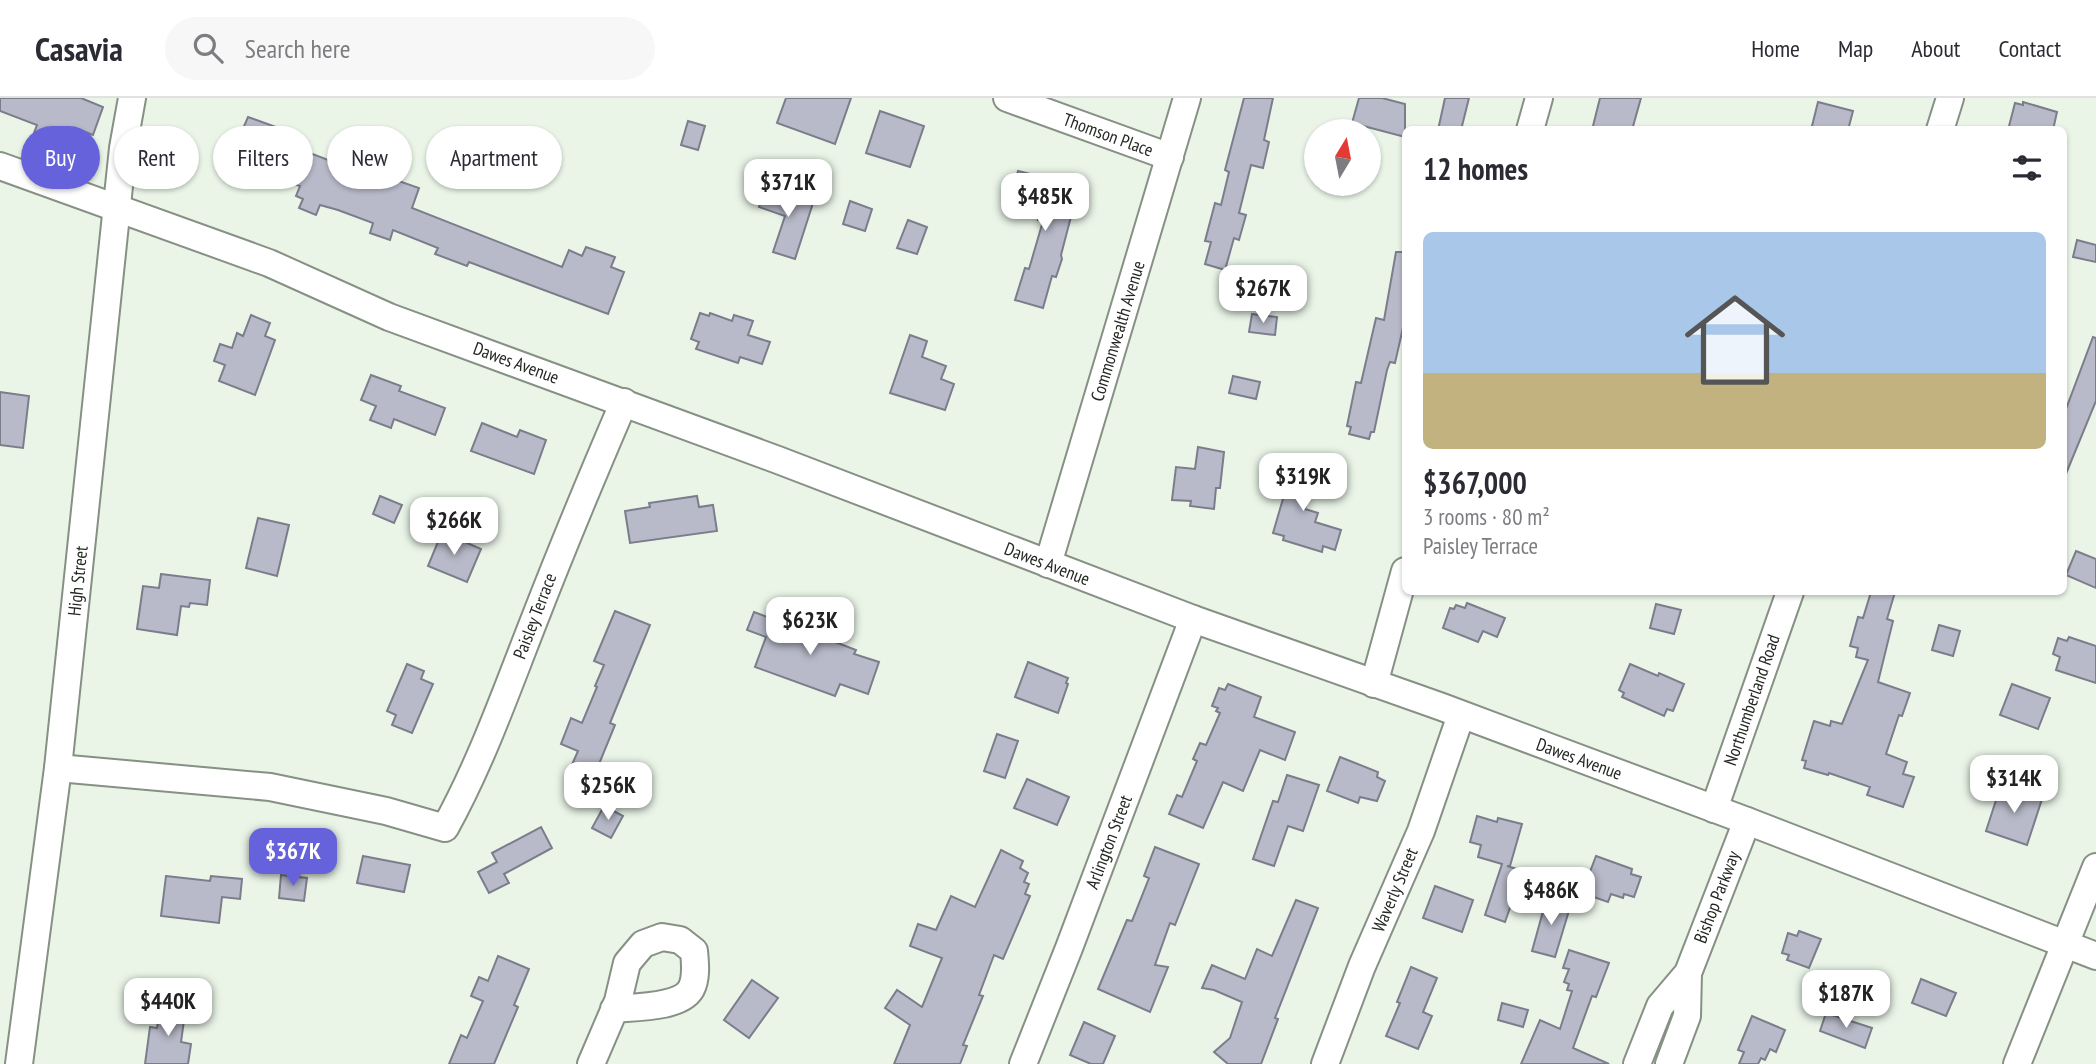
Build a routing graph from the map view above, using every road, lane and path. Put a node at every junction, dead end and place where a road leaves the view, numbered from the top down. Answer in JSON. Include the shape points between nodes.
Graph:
{"nodes":[{"id":1,"x":132,"y":98,"type":"edge"},
{"id":2,"x":1007,"y":98,"type":"edge"},
{"id":3,"x":1187,"y":98,"type":"edge"},
{"id":4,"x":1539,"y":98,"type":"edge"},
{"id":5,"x":1950,"y":98,"type":"edge"},
{"id":6,"x":1531,"y":126,"type":"edge"},
{"id":7,"x":1941,"y":126,"type":"edge"},
{"id":8,"x":1170,"y":157,"type":"junction"},
{"id":9,"x":0,"y":166,"type":"edge"},
{"id":10,"x":118,"y":209,"type":"junction"},
{"id":11,"x":624,"y":402,"type":"junction"},
{"id":12,"x":1048,"y":564,"type":"junction"},
{"id":13,"x":1402,"y":582,"type":"edge"},
{"id":14,"x":1789,"y":595,"type":"edge"},
{"id":15,"x":1193,"y":619,"type":"junction"},
{"id":16,"x":1374,"y":684,"type":"junction"},
{"id":17,"x":1461,"y":715,"type":"junction"},
{"id":18,"x":58,"y":768,"type":"junction"},
{"id":19,"x":1714,"y":809,"type":"junction"},
{"id":20,"x":1746,"y":821,"type":"junction"},
{"id":21,"x":2096,"y":867,"type":"edge"},
{"id":22,"x":2064,"y":943,"type":"junction"},
{"id":23,"x":2096,"y":956,"type":"edge"},
{"id":24,"x":1688,"y":973,"type":"junction"},
{"id":25,"x":614,"y":1009,"type":"dead end"},
{"id":26,"x":19,"y":1064,"type":"edge"},
{"id":27,"x":591,"y":1064,"type":"edge"},
{"id":28,"x":1023,"y":1064,"type":"edge"},
{"id":29,"x":1325,"y":1064,"type":"edge"},
{"id":30,"x":1637,"y":1064,"type":"edge"},
{"id":31,"x":1669,"y":1064,"type":"edge"},
{"id":32,"x":2017,"y":1064,"type":"edge"}],
"edges":[{"from":1,"to":10,"type":"street","name":"High Street"},
{"from":2,"to":8,"type":"street","name":"Thomson Place"},
{"from":3,"to":8,"type":"street","name":"Commonwealth Avenue"},
{"from":4,"to":6,"type":"street"},
{"from":5,"to":7,"type":"street"},
{"from":8,"to":12,"type":"street","name":"Commonwealth Avenue"},
{"from":9,"to":10,"type":"street","name":"Dawes Avenue"},
{"from":10,"to":11,"type":"street","name":"Dawes Avenue","via":[[269,263],[388,317]]},
{"from":10,"to":18,"type":"street","name":"High Street"},
{"from":11,"to":12,"type":"street","name":"Dawes Avenue"},
{"from":11,"to":18,"type":"street","name":"Paisley Terrace","via":[[485,745],[445,828],[270,787]]},
{"from":12,"to":15,"type":"street","name":"Dawes Avenue"},
{"from":13,"to":16,"type":"street"},
{"from":14,"to":19,"type":"street","name":"Northumberland Road"},
{"from":15,"to":16,"type":"street","name":"Dawes Avenue"},
{"from":15,"to":28,"type":"street","name":"Arlington Street"},
{"from":16,"to":17,"type":"street","name":"Dawes Avenue"},
{"from":17,"to":19,"type":"street","name":"Dawes Avenue"},
{"from":17,"to":29,"type":"street","name":"Waverly Street","via":[[1420,831]]},
{"from":18,"to":26,"type":"street","name":"High Street"},
{"from":19,"to":20,"type":"street","name":"Dawes Avenue"},
{"from":20,"to":22,"type":"street","name":"Dawes Avenue"},
{"from":20,"to":24,"type":"street","name":"Bishop Parkway"},
{"from":21,"to":22,"type":"street"},
{"from":22,"to":23,"type":"street","name":"Dawes Avenue"},
{"from":22,"to":32,"type":"street"},
{"from":24,"to":30,"type":"street","name":"Bishop Parkway","via":[[1660,1006]]},
{"from":24,"to":31,"type":"street","name":"Bishop Parkway","via":[[1687,1016]]},
{"from":25,"to":27,"type":"street"}]}
